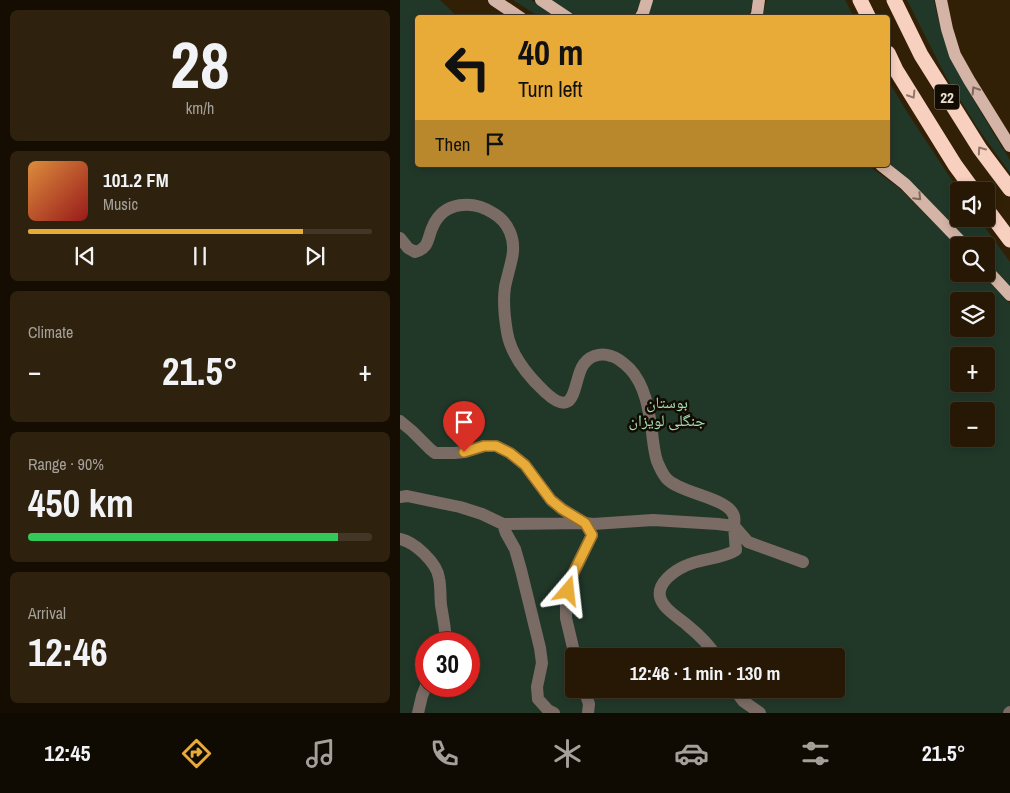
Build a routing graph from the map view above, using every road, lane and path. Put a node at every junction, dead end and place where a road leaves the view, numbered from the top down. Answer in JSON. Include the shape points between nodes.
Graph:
{"nodes":[{"id":1,"x":494,"y":0,"type":"edge"},
{"id":2,"x":541,"y":0,"type":"edge"},
{"id":3,"x":647,"y":0,"type":"edge"},
{"id":4,"x":760,"y":0,"type":"edge"},
{"id":5,"x":860,"y":0,"type":"edge"},
{"id":6,"x":894,"y":0,"type":"edge"},
{"id":7,"x":941,"y":0,"type":"edge"},
{"id":8,"x":516,"y":15,"type":"edge"},
{"id":9,"x":564,"y":15,"type":"edge"},
{"id":10,"x":642,"y":15,"type":"edge"},
{"id":11,"x":756,"y":15,"type":"edge"},
{"id":12,"x":868,"y":15,"type":"edge"},
{"id":13,"x":890,"y":57,"type":"edge"},
{"id":14,"x":1008,"y":144,"type":"edge"},
{"id":15,"x":884,"y":167,"type":"edge"},
{"id":16,"x":967,"y":182,"type":"edge"},
{"id":17,"x":1010,"y":189,"type":"edge"},
{"id":18,"x":995,"y":220,"type":"edge"},
{"id":19,"x":955,"y":237,"type":"edge"},
{"id":20,"x":400,"y":238,"type":"edge"},
{"id":21,"x":1010,"y":240,"type":"edge"},
{"id":22,"x":995,"y":279,"type":"edge"},
{"id":23,"x":1010,"y":295,"type":"edge"},
{"id":24,"x":400,"y":421,"type":"edge"},
{"id":25,"x":400,"y":497,"type":"edge"},
{"id":26,"x":585,"y":523,"type":"junction"},
{"id":27,"x":503,"y":524,"type":"junction"},
{"id":28,"x":734,"y":526,"type":"junction"},
{"id":29,"x":400,"y":539,"type":"edge"},
{"id":30,"x":804,"y":562,"type":"dead end"},
{"id":31,"x":445,"y":632,"type":"edge"},
{"id":32,"x":573,"y":648,"type":"edge"},
{"id":33,"x":710,"y":648,"type":"edge"},
{"id":34,"x":422,"y":697,"type":"edge"},
{"id":35,"x":587,"y":698,"type":"edge"},
{"id":36,"x":741,"y":698,"type":"edge"},
{"id":37,"x":418,"y":713,"type":"edge"},
{"id":38,"x":554,"y":713,"type":"edge"},
{"id":39,"x":588,"y":713,"type":"edge"},
{"id":40,"x":760,"y":713,"type":"edge"}],
"edges":[{"from":1,"to":8,"type":"main road"},
{"from":2,"to":9,"type":"main road"},
{"from":3,"to":10,"type":"main road"},
{"from":4,"to":11,"type":"main road"},
{"from":5,"to":12,"type":"highway"},
{"from":17,"to":6,"type":"highway","number":"22","one_way":true,"via":[[980,149],[921,55]]},
{"from":14,"to":7,"type":"main road","one_way":true,"via":[[955,55]]},
{"from":13,"to":16,"type":"highway","number":"22","one_way":true},
{"from":15,"to":19,"type":"main road","one_way":true,"via":[[905,184]]},
{"from":18,"to":21,"type":"highway"},
{"from":20,"to":28,"type":"street","via":[[415,252],[422,250],[438,216],[457,204],[483,207],[505,222],[514,245],[505,288],[507,332],[512,350],[524,368],[545,392],[563,402],[570,400],[575,392],[582,367],[590,357],[601,354],[613,356],[624,363],[643,390],[657,462],[667,479],[680,488],[730,509]]},
{"from":22,"to":23,"type":"main road"},
{"from":24,"to":26,"type":"street","via":[[435,453],[454,454],[484,446],[496,446],[510,453],[525,465],[551,500]]},
{"from":25,"to":27,"type":"street","via":[[460,507]]},
{"from":26,"to":27,"type":"street"},
{"from":26,"to":28,"type":"street","via":[[653,520]]},
{"from":26,"to":32,"type":"street","via":[[592,535],[571,578],[566,604]]},
{"from":27,"to":38,"type":"street","via":[[515,548],[540,648],[542,663],[538,699]]},
{"from":28,"to":30,"type":"street","via":[[748,542]]},
{"from":28,"to":33,"type":"street","via":[[736,550],[684,566],[661,587],[660,596],[665,606]]},
{"from":29,"to":31,"type":"street","via":[[420,550],[437,571]]},
{"from":34,"to":37,"type":"street"},
{"from":35,"to":39,"type":"street"},
{"from":36,"to":40,"type":"street"}]}
